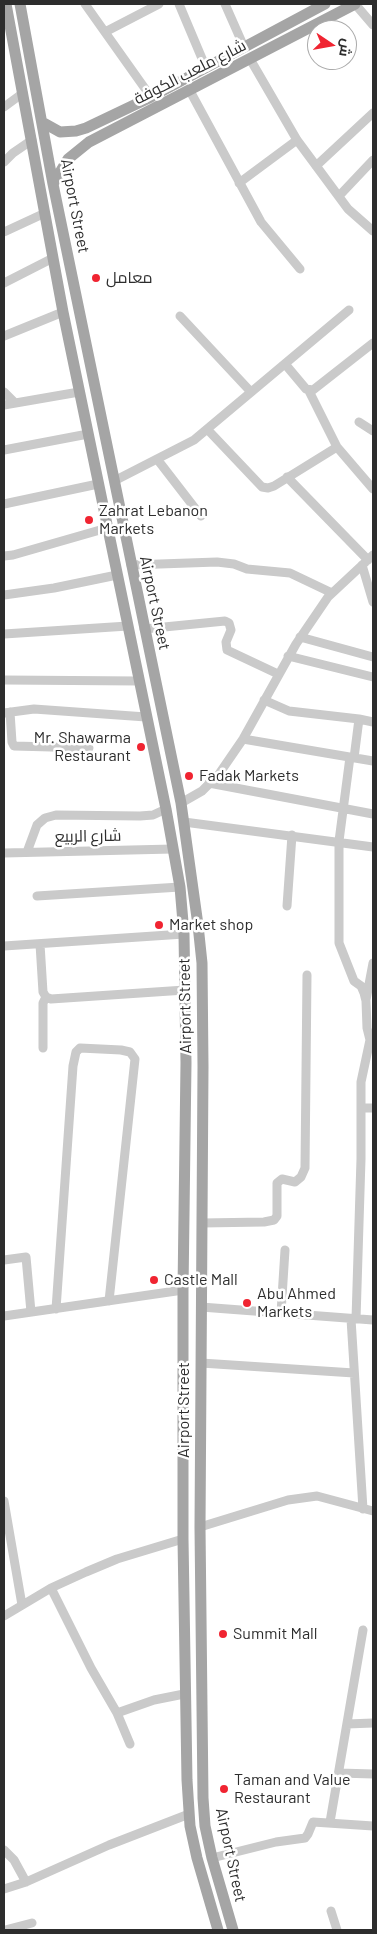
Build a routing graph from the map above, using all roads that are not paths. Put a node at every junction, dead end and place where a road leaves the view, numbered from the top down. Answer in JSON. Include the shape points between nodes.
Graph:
{"nodes":[{"id":1,"x":6,"y":4,"type":"edge"},
{"id":2,"x":20,"y":4,"type":"edge"},
{"id":3,"x":86,"y":4,"type":"edge"},
{"id":4,"x":159,"y":4,"type":"edge"},
{"id":5,"x":179,"y":4,"type":"edge"},
{"id":6,"x":225,"y":4,"type":"edge"},
{"id":7,"x":325,"y":4,"type":"edge"},
{"id":8,"x":355,"y":4,"type":"edge"},
{"id":9,"x":6,"y":16,"type":"edge"},
{"id":10,"x":373,"y":25,"type":"edge"},
{"id":11,"x":275,"y":30,"type":"junction"},
{"id":12,"x":105,"y":32,"type":"junction"},
{"id":13,"x":259,"y":38,"type":"junction"},
{"id":14,"x":8,"y":39,"type":"edge"},
{"id":15,"x":282,"y":42,"type":"junction"},
{"id":16,"x":244,"y":47,"type":"junction"},
{"id":17,"x":266,"y":50,"type":"junction"},
{"id":18,"x":250,"y":59,"type":"junction"},
{"id":19,"x":206,"y":68,"type":"junction"},
{"id":20,"x":190,"y":91,"type":"junction"},
{"id":21,"x":23,"y":93,"type":"junction"},
{"id":22,"x":151,"y":97,"type":"junction"},
{"id":23,"x":4,"y":107,"type":"edge"},
{"id":24,"x":373,"y":113,"type":"edge"},
{"id":25,"x":120,"y":119,"type":"junction"},
{"id":26,"x":42,"y":122,"type":"junction"},
{"id":27,"x":32,"y":140,"type":"junction"},
{"id":28,"x":297,"y":140,"type":"junction"},
{"id":29,"x":373,"y":160,"type":"edge"},
{"id":30,"x":4,"y":162,"type":"edge"},
{"id":31,"x":316,"y":166,"type":"junction"},
{"id":32,"x":239,"y":183,"type":"junction"},
{"id":33,"x":53,"y":184,"type":"junction"},
{"id":34,"x":339,"y":196,"type":"junction"},
{"id":35,"x":45,"y":213,"type":"junction"},
{"id":36,"x":373,"y":231,"type":"edge"},
{"id":37,"x":4,"y":232,"type":"edge"},
{"id":38,"x":53,"y":258,"type":"junction"},
{"id":39,"x":300,"y":269,"type":"dead end"},
{"id":40,"x":4,"y":283,"type":"edge"},
{"id":41,"x":349,"y":310,"type":"dead end"},
{"id":42,"x":63,"y":312,"type":"junction"},
{"id":43,"x":180,"y":316,"type":"dead end"},
{"id":44,"x":4,"y":336,"type":"edge"},
{"id":45,"x":373,"y":343,"type":"edge"},
{"id":46,"x":88,"y":354,"type":"junction"},
{"id":47,"x":72,"y":358,"type":"junction"},
{"id":48,"x":285,"y":364,"type":"junction"},
{"id":49,"x":94,"y":385,"type":"junction"},
{"id":50,"x":79,"y":389,"type":"junction"},
{"id":51,"x":309,"y":391,"type":"junction"},
{"id":52,"x":4,"y":392,"type":"edge"},
{"id":53,"x":251,"y":392,"type":"junction"},
{"id":54,"x":15,"y":403,"type":"junction"},
{"id":55,"x":4,"y":405,"type":"edge"},
{"id":56,"x":359,"y":422,"type":"dead end"},
{"id":57,"x":207,"y":429,"type":"junction"},
{"id":58,"x":373,"y":431,"type":"edge"},
{"id":59,"x":88,"y":434,"type":"junction"},
{"id":60,"x":337,"y":447,"type":"junction"},
{"id":61,"x":4,"y":450,"type":"edge"},
{"id":62,"x":157,"y":458,"type":"junction"},
{"id":63,"x":287,"y":477,"type":"junction"},
{"id":64,"x":114,"y":480,"type":"junction"},
{"id":65,"x":98,"y":484,"type":"junction"},
{"id":66,"x":373,"y":488,"type":"edge"},
{"id":67,"x":4,"y":504,"type":"edge"},
{"id":68,"x":201,"y":516,"type":"dead end"},
{"id":69,"x":107,"y":528,"type":"junction"},
{"id":70,"x":4,"y":556,"type":"edge"},
{"id":71,"x":368,"y":560,"type":"edge"},
{"id":72,"x":131,"y":565,"type":"junction"},
{"id":73,"x":117,"y":575,"type":"junction"},
{"id":74,"x":332,"y":593,"type":"junction"},
{"id":75,"x":4,"y":595,"type":"edge"},
{"id":76,"x":373,"y":602,"type":"edge"},
{"id":77,"x":128,"y":626,"type":"junction"},
{"id":78,"x":144,"y":628,"type":"junction"},
{"id":79,"x":4,"y":634,"type":"edge"},
{"id":80,"x":300,"y":637,"type":"junction"},
{"id":81,"x":288,"y":656,"type":"junction"},
{"id":82,"x":373,"y":657,"type":"edge"},
{"id":83,"x":151,"y":661,"type":"junction"},
{"id":84,"x":136,"y":664,"type":"junction"},
{"id":85,"x":278,"y":674,"type":"junction"},
{"id":86,"x":372,"y":679,"type":"edge"},
{"id":87,"x":4,"y":680,"type":"edge"},
{"id":88,"x":140,"y":685,"type":"junction"},
{"id":89,"x":156,"y":687,"type":"junction"},
{"id":90,"x":264,"y":700,"type":"junction"},
{"id":91,"x":7,"y":712,"type":"edge"},
{"id":92,"x":146,"y":717,"type":"junction"},
{"id":93,"x":359,"y":718,"type":"junction"},
{"id":94,"x":373,"y":720,"type":"edge"},
{"id":95,"x":243,"y":739,"type":"junction"},
{"id":96,"x":89,"y":748,"type":"dead end"},
{"id":97,"x":352,"y":757,"type":"junction"},
{"id":98,"x":373,"y":761,"type":"edge"},
{"id":99,"x":209,"y":783,"type":"junction"},
{"id":100,"x":181,"y":803,"type":"junction"},
{"id":101,"x":166,"y":809,"type":"junction"},
{"id":102,"x":344,"y":809,"type":"junction"},
{"id":103,"x":373,"y":814,"type":"edge"},
{"id":104,"x":184,"y":822,"type":"junction"},
{"id":105,"x":292,"y":835,"type":"junction"},
{"id":106,"x":339,"y":841,"type":"junction"},
{"id":107,"x":373,"y":847,"type":"edge"},
{"id":108,"x":173,"y":849,"type":"junction"},
{"id":109,"x":27,"y":852,"type":"junction"},
{"id":110,"x":4,"y":853,"type":"edge"},
{"id":111,"x":180,"y":887,"type":"junction"},
{"id":112,"x":37,"y":896,"type":"dead end"},
{"id":113,"x":287,"y":906,"type":"dead end"},
{"id":114,"x":184,"y":934,"type":"junction"},
{"id":115,"x":40,"y":944,"type":"junction"},
{"id":116,"x":4,"y":946,"type":"edge"},
{"id":117,"x":373,"y":963,"type":"edge"},
{"id":118,"x":307,"y":975,"type":"dead end"},
{"id":119,"x":185,"y":990,"type":"junction"},
{"id":120,"x":46,"y":997,"type":"junction"},
{"id":121,"x":366,"y":1001,"type":"junction"},
{"id":122,"x":43,"y":1048,"type":"dead end"},
{"id":123,"x":186,"y":1050,"type":"junction"},
{"id":124,"x":202,"y":1050,"type":"junction"},
{"id":125,"x":202,"y":1079,"type":"junction"},
{"id":126,"x":186,"y":1080,"type":"junction"},
{"id":127,"x":361,"y":1108,"type":"junction"},
{"id":128,"x":373,"y":1108,"type":"edge"},
{"id":129,"x":202,"y":1223,"type":"junction"},
{"id":130,"x":285,"y":1250,"type":"dead end"},
{"id":131,"x":4,"y":1260,"type":"edge"},
{"id":132,"x":183,"y":1290,"type":"junction"},
{"id":133,"x":110,"y":1301,"type":"junction"},
{"id":134,"x":201,"y":1307,"type":"junction"},
{"id":135,"x":56,"y":1309,"type":"junction"},
{"id":136,"x":31,"y":1312,"type":"junction"},
{"id":137,"x":281,"y":1313,"type":"junction"},
{"id":138,"x":4,"y":1316,"type":"edge"},
{"id":139,"x":354,"y":1319,"type":"junction"},
{"id":140,"x":373,"y":1320,"type":"edge"},
{"id":141,"x":201,"y":1363,"type":"junction"},
{"id":142,"x":354,"y":1373,"type":"junction"},
{"id":143,"x":4,"y":1501,"type":"edge"},
{"id":144,"x":363,"y":1509,"type":"junction"},
{"id":145,"x":373,"y":1511,"type":"edge"},
{"id":146,"x":200,"y":1527,"type":"junction"},
{"id":147,"x":183,"y":1539,"type":"junction"},
{"id":148,"x":51,"y":1588,"type":"junction"},
{"id":149,"x":22,"y":1605,"type":"junction"},
{"id":150,"x":4,"y":1616,"type":"edge"},
{"id":151,"x":363,"y":1630,"type":"dead end"},
{"id":152,"x":184,"y":1694,"type":"junction"},
{"id":153,"x":117,"y":1713,"type":"junction"},
{"id":154,"x":373,"y":1723,"type":"edge"},
{"id":155,"x":347,"y":1724,"type":"junction"},
{"id":156,"x":130,"y":1744,"type":"dead end"},
{"id":157,"x":202,"y":1754,"type":"junction"},
{"id":158,"x":186,"y":1755,"type":"junction"},
{"id":159,"x":338,"y":1773,"type":"junction"},
{"id":160,"x":373,"y":1774,"type":"edge"},
{"id":161,"x":202,"y":1779,"type":"junction"},
{"id":162,"x":187,"y":1780,"type":"junction"},
{"id":163,"x":190,"y":1814,"type":"junction"},
{"id":164,"x":330,"y":1822,"type":"junction"},
{"id":165,"x":373,"y":1826,"type":"edge"},
{"id":166,"x":4,"y":1850,"type":"edge"},
{"id":167,"x":212,"y":1858,"type":"junction"},
{"id":168,"x":26,"y":1882,"type":"junction"},
{"id":169,"x":4,"y":1889,"type":"edge"},
{"id":170,"x":331,"y":1911,"type":"dead end"},
{"id":171,"x":32,"y":1923,"type":"dead end"},
{"id":172,"x":5,"y":1930,"type":"edge"},
{"id":173,"x":218,"y":1930,"type":"edge"},
{"id":174,"x":233,"y":1930,"type":"edge"},
{"id":175,"x":337,"y":1930,"type":"edge"}],
"edges":[{"from":1,"to":9,"type":"main road","name":"Airport Street"},
{"from":2,"to":26,"type":"main road","name":"Airport Street"},
{"from":3,"to":12,"type":"street"},
{"from":4,"to":12,"type":"street"},
{"from":5,"to":19,"type":"street"},
{"from":6,"to":16,"type":"street"},
{"from":7,"to":11,"type":"main road","name":"شارع ملعب الكوفة"},
{"from":8,"to":10,"type":"street"},
{"from":8,"to":15,"type":"main road","name":"شارع ملعب الكوفة"},
{"from":9,"to":14,"type":"main road","name":"Airport Street"},
{"from":11,"to":13,"type":"main road","name":"شارع ملعب الكوفة"},
{"from":11,"to":15,"type":"main road","via":[[276,39]]},
{"from":12,"to":22,"type":"street"},
{"from":13,"to":16,"type":"main road","name":"شارع ملعب الكوفة"},
{"from":13,"to":17,"type":"main road","via":[[266,42]]},
{"from":14,"to":21,"type":"main road","name":"Airport Street"},
{"from":15,"to":17,"type":"main road","name":"شارع ملعب الكوفة"},
{"from":16,"to":19,"type":"main road","name":"شارع ملعب الكوفة"},
{"from":17,"to":18,"type":"main road","name":"شارع ملعب الكوفة"},
{"from":18,"to":20,"type":"main road","name":"شارع ملعب الكوفة"},
{"from":18,"to":28,"type":"street"},
{"from":19,"to":22,"type":"main road","name":"شارع ملعب الكوفة"},
{"from":20,"to":25,"type":"main road","name":"شارع ملعب الكوفة"},
{"from":20,"to":32,"type":"street"},
{"from":21,"to":23,"type":"street"},
{"from":21,"to":27,"type":"main road","name":"Airport Street"},
{"from":22,"to":25,"type":"main road","name":"شارع ملعب الكوفة"},
{"from":24,"to":31,"type":"street"},
{"from":25,"to":26,"type":"main road","name":"شارع ملعب الكوفة","via":[[60,132]]},
{"from":25,"to":33,"type":"main road","name":"شارع ملعب الكوفة","via":[[75,152]]},
{"from":26,"to":33,"type":"main road","name":"Airport Street"},
{"from":27,"to":30,"type":"street"},
{"from":27,"to":35,"type":"main road","name":"Airport Street"},
{"from":28,"to":31,"type":"street"},
{"from":28,"to":32,"type":"street"},
{"from":29,"to":34,"type":"street"},
{"from":31,"to":34,"type":"street"},
{"from":32,"to":39,"type":"street","via":[[264,227]]},
{"from":33,"to":46,"type":"main road","name":"Airport Street"},
{"from":34,"to":36,"type":"street","via":[[348,209]]},
{"from":35,"to":37,"type":"street"},
{"from":35,"to":38,"type":"main road","name":"Airport Street"},
{"from":38,"to":40,"type":"street"},
{"from":38,"to":42,"type":"main road","name":"Airport Street"},
{"from":41,"to":48,"type":"street"},
{"from":42,"to":44,"type":"street"},
{"from":42,"to":47,"type":"main road","name":"Airport Street"},
{"from":43,"to":53,"type":"street"},
{"from":45,"to":51,"type":"street"},
{"from":46,"to":47,"type":"main road","via":[[80,361]]},
{"from":46,"to":49,"type":"main road","name":"Airport Street"},
{"from":47,"to":50,"type":"main road","name":"Airport Street"},
{"from":48,"to":51,"type":"street"},
{"from":48,"to":53,"type":"street"},
{"from":49,"to":50,"type":"main road","via":[[87,382]]},
{"from":49,"to":64,"type":"main road","name":"Airport Street"},
{"from":50,"to":54,"type":"street"},
{"from":50,"to":59,"type":"main road","name":"Airport Street"},
{"from":51,"to":60,"type":"street"},
{"from":52,"to":54,"type":"street"},
{"from":53,"to":57,"type":"street"},
{"from":54,"to":55,"type":"street"},
{"from":56,"to":58,"type":"street"},
{"from":57,"to":62,"type":"street","via":[[194,440]]},
{"from":57,"to":63,"type":"street","via":[[262,487],[274,486]]},
{"from":59,"to":61,"type":"street"},
{"from":59,"to":65,"type":"main road","name":"Airport Street"},
{"from":60,"to":63,"type":"street"},
{"from":60,"to":66,"type":"street"},
{"from":62,"to":64,"type":"street"},
{"from":62,"to":68,"type":"street"},
{"from":63,"to":71,"type":"street"},
{"from":64,"to":72,"type":"main road","name":"Airport Street"},
{"from":65,"to":67,"type":"street"},
{"from":65,"to":69,"type":"main road","name":"Airport Street"},
{"from":69,"to":70,"type":"street"},
{"from":69,"to":73,"type":"main road","name":"Airport Street"},
{"from":71,"to":74,"type":"street"},
{"from":71,"to":76,"type":"street"},
{"from":72,"to":74,"type":"street","via":[[234,564],[247,569],[290,572]]},
{"from":72,"to":78,"type":"main road","name":"Airport Street"},
{"from":73,"to":75,"type":"street"},
{"from":73,"to":77,"type":"main road","name":"Airport Street"},
{"from":74,"to":80,"type":"street"},
{"from":77,"to":79,"type":"street"},
{"from":77,"to":84,"type":"main road","name":"Airport Street"},
{"from":78,"to":83,"type":"main road","name":"Airport Street"},
{"from":78,"to":85,"type":"street","via":[[224,621],[230,630],[227,650]]},
{"from":80,"to":81,"type":"street"},
{"from":80,"to":82,"type":"street"},
{"from":81,"to":85,"type":"street"},
{"from":81,"to":86,"type":"street"},
{"from":83,"to":84,"type":"main road","via":[[143,667]]},
{"from":83,"to":89,"type":"main road","name":"Airport Street"},
{"from":84,"to":88,"type":"main road","name":"Airport Street"},
{"from":85,"to":90,"type":"street"},
{"from":87,"to":88,"type":"street"},
{"from":88,"to":89,"type":"main road"},
{"from":88,"to":92,"type":"main road","name":"Airport Street"},
{"from":89,"to":100,"type":"main road","name":"Airport Street"},
{"from":90,"to":93,"type":"street","via":[[289,711]]},
{"from":90,"to":95,"type":"street"},
{"from":91,"to":92,"type":"street","via":[[34,709]]},
{"from":91,"to":96,"type":"street","via":[[14,746]]},
{"from":92,"to":101,"type":"main road","name":"Airport Street"},
{"from":93,"to":94,"type":"street"},
{"from":93,"to":97,"type":"street"},
{"from":95,"to":97,"type":"street"},
{"from":95,"to":99,"type":"street"},
{"from":97,"to":98,"type":"street"},
{"from":97,"to":102,"type":"street"},
{"from":99,"to":100,"type":"street"},
{"from":99,"to":102,"type":"street"},
{"from":100,"to":104,"type":"main road","name":"Airport Street"},
{"from":101,"to":108,"type":"main road","name":"Airport Street"},
{"from":101,"to":109,"type":"street","via":[[146,815],[56,815],[45,818],[37,825]]},
{"from":102,"to":103,"type":"street"},
{"from":102,"to":106,"type":"street"},
{"from":104,"to":105,"type":"street"},
{"from":104,"to":124,"type":"main road","name":"Airport Street","via":[[201,954]]},
{"from":105,"to":106,"type":"street"},
{"from":105,"to":113,"type":"street"},
{"from":106,"to":107,"type":"street"},
{"from":106,"to":121,"type":"street","via":[[339,943]]},
{"from":108,"to":109,"type":"street","name":"شارع الربيع"},
{"from":108,"to":111,"type":"main road","name":"Airport Street"},
{"from":109,"to":110,"type":"street","name":"شارع الربيع"},
{"from":111,"to":112,"type":"street"},
{"from":111,"to":114,"type":"main road","name":"Airport Street"},
{"from":114,"to":115,"type":"street"},
{"from":114,"to":119,"type":"main road","name":"Airport Street"},
{"from":115,"to":116,"type":"street"},
{"from":115,"to":120,"type":"street"},
{"from":117,"to":121,"type":"street"},
{"from":118,"to":129,"type":"street","via":[[305,1168],[295,1182],[282,1180],[277,1184],[277,1216],[274,1220]]},
{"from":119,"to":120,"type":"street"},
{"from":119,"to":123,"type":"main road","name":"Airport Street"},
{"from":120,"to":122,"type":"street","via":[[43,1003]]},
{"from":121,"to":127,"type":"street","via":[[370,1040],[361,1082]]},
{"from":123,"to":124,"type":"main road","via":[[193,1053]]},
{"from":123,"to":126,"type":"main road","name":"Airport Street"},
{"from":124,"to":125,"type":"main road","name":"Airport Street"},
{"from":125,"to":126,"type":"main road","via":[[194,1076]]},
{"from":125,"to":129,"type":"main road","name":"Airport Street"},
{"from":126,"to":132,"type":"main road","name":"Airport Street"},
{"from":127,"to":128,"type":"street"},
{"from":127,"to":139,"type":"street"},
{"from":129,"to":134,"type":"main road","name":"Airport Street"},
{"from":130,"to":137,"type":"street"},
{"from":131,"to":136,"type":"street","via":[[26,1256]]},
{"from":132,"to":133,"type":"street"},
{"from":132,"to":147,"type":"main road","name":"Airport Street"},
{"from":133,"to":135,"type":"street"},
{"from":133,"to":135,"type":"street","via":[[135,1059],[130,1052],[121,1050],[80,1048],[73,1066]]},
{"from":134,"to":137,"type":"street"},
{"from":134,"to":141,"type":"main road","name":"Airport Street"},
{"from":135,"to":136,"type":"street"},
{"from":136,"to":138,"type":"street"},
{"from":137,"to":139,"type":"street"},
{"from":139,"to":140,"type":"street"},
{"from":139,"to":142,"type":"street"},
{"from":141,"to":142,"type":"street"},
{"from":141,"to":146,"type":"main road","name":"Airport Street"},
{"from":142,"to":144,"type":"street"},
{"from":143,"to":149,"type":"street"},
{"from":144,"to":145,"type":"street"},
{"from":144,"to":146,"type":"street","via":[[310,1496]]},
{"from":146,"to":157,"type":"main road","name":"Airport Street"},
{"from":147,"to":148,"type":"street","via":[[118,1559]]},
{"from":147,"to":152,"type":"main road","name":"Airport Street"},
{"from":148,"to":149,"type":"street"},
{"from":148,"to":153,"type":"street"},
{"from":149,"to":150,"type":"street"},
{"from":151,"to":155,"type":"street"},
{"from":152,"to":153,"type":"street"},
{"from":152,"to":158,"type":"main road","name":"Airport Street"},
{"from":153,"to":156,"type":"street"},
{"from":154,"to":155,"type":"street"},
{"from":155,"to":159,"type":"street"},
{"from":157,"to":158,"type":"main road","via":[[193,1758]]},
{"from":157,"to":161,"type":"main road","name":"Airport Street"},
{"from":158,"to":162,"type":"main road","name":"Airport Street"},
{"from":159,"to":160,"type":"street"},
{"from":159,"to":164,"type":"street"},
{"from":161,"to":162,"type":"main road"},
{"from":161,"to":167,"type":"main road","name":"Airport Street","via":[[205,1826]]},
{"from":162,"to":163,"type":"main road","name":"Airport Street"},
{"from":163,"to":168,"type":"street"},
{"from":163,"to":173,"type":"main road","name":"Airport Street","via":[[197,1858]]},
{"from":164,"to":165,"type":"street"},
{"from":164,"to":167,"type":"street","via":[[313,1822],[305,1838]]},
{"from":166,"to":168,"type":"street","via":[[14,1860]]},
{"from":167,"to":174,"type":"main road","name":"Airport Street"},
{"from":168,"to":169,"type":"street"},
{"from":170,"to":175,"type":"street"},
{"from":171,"to":172,"type":"street"}]}
